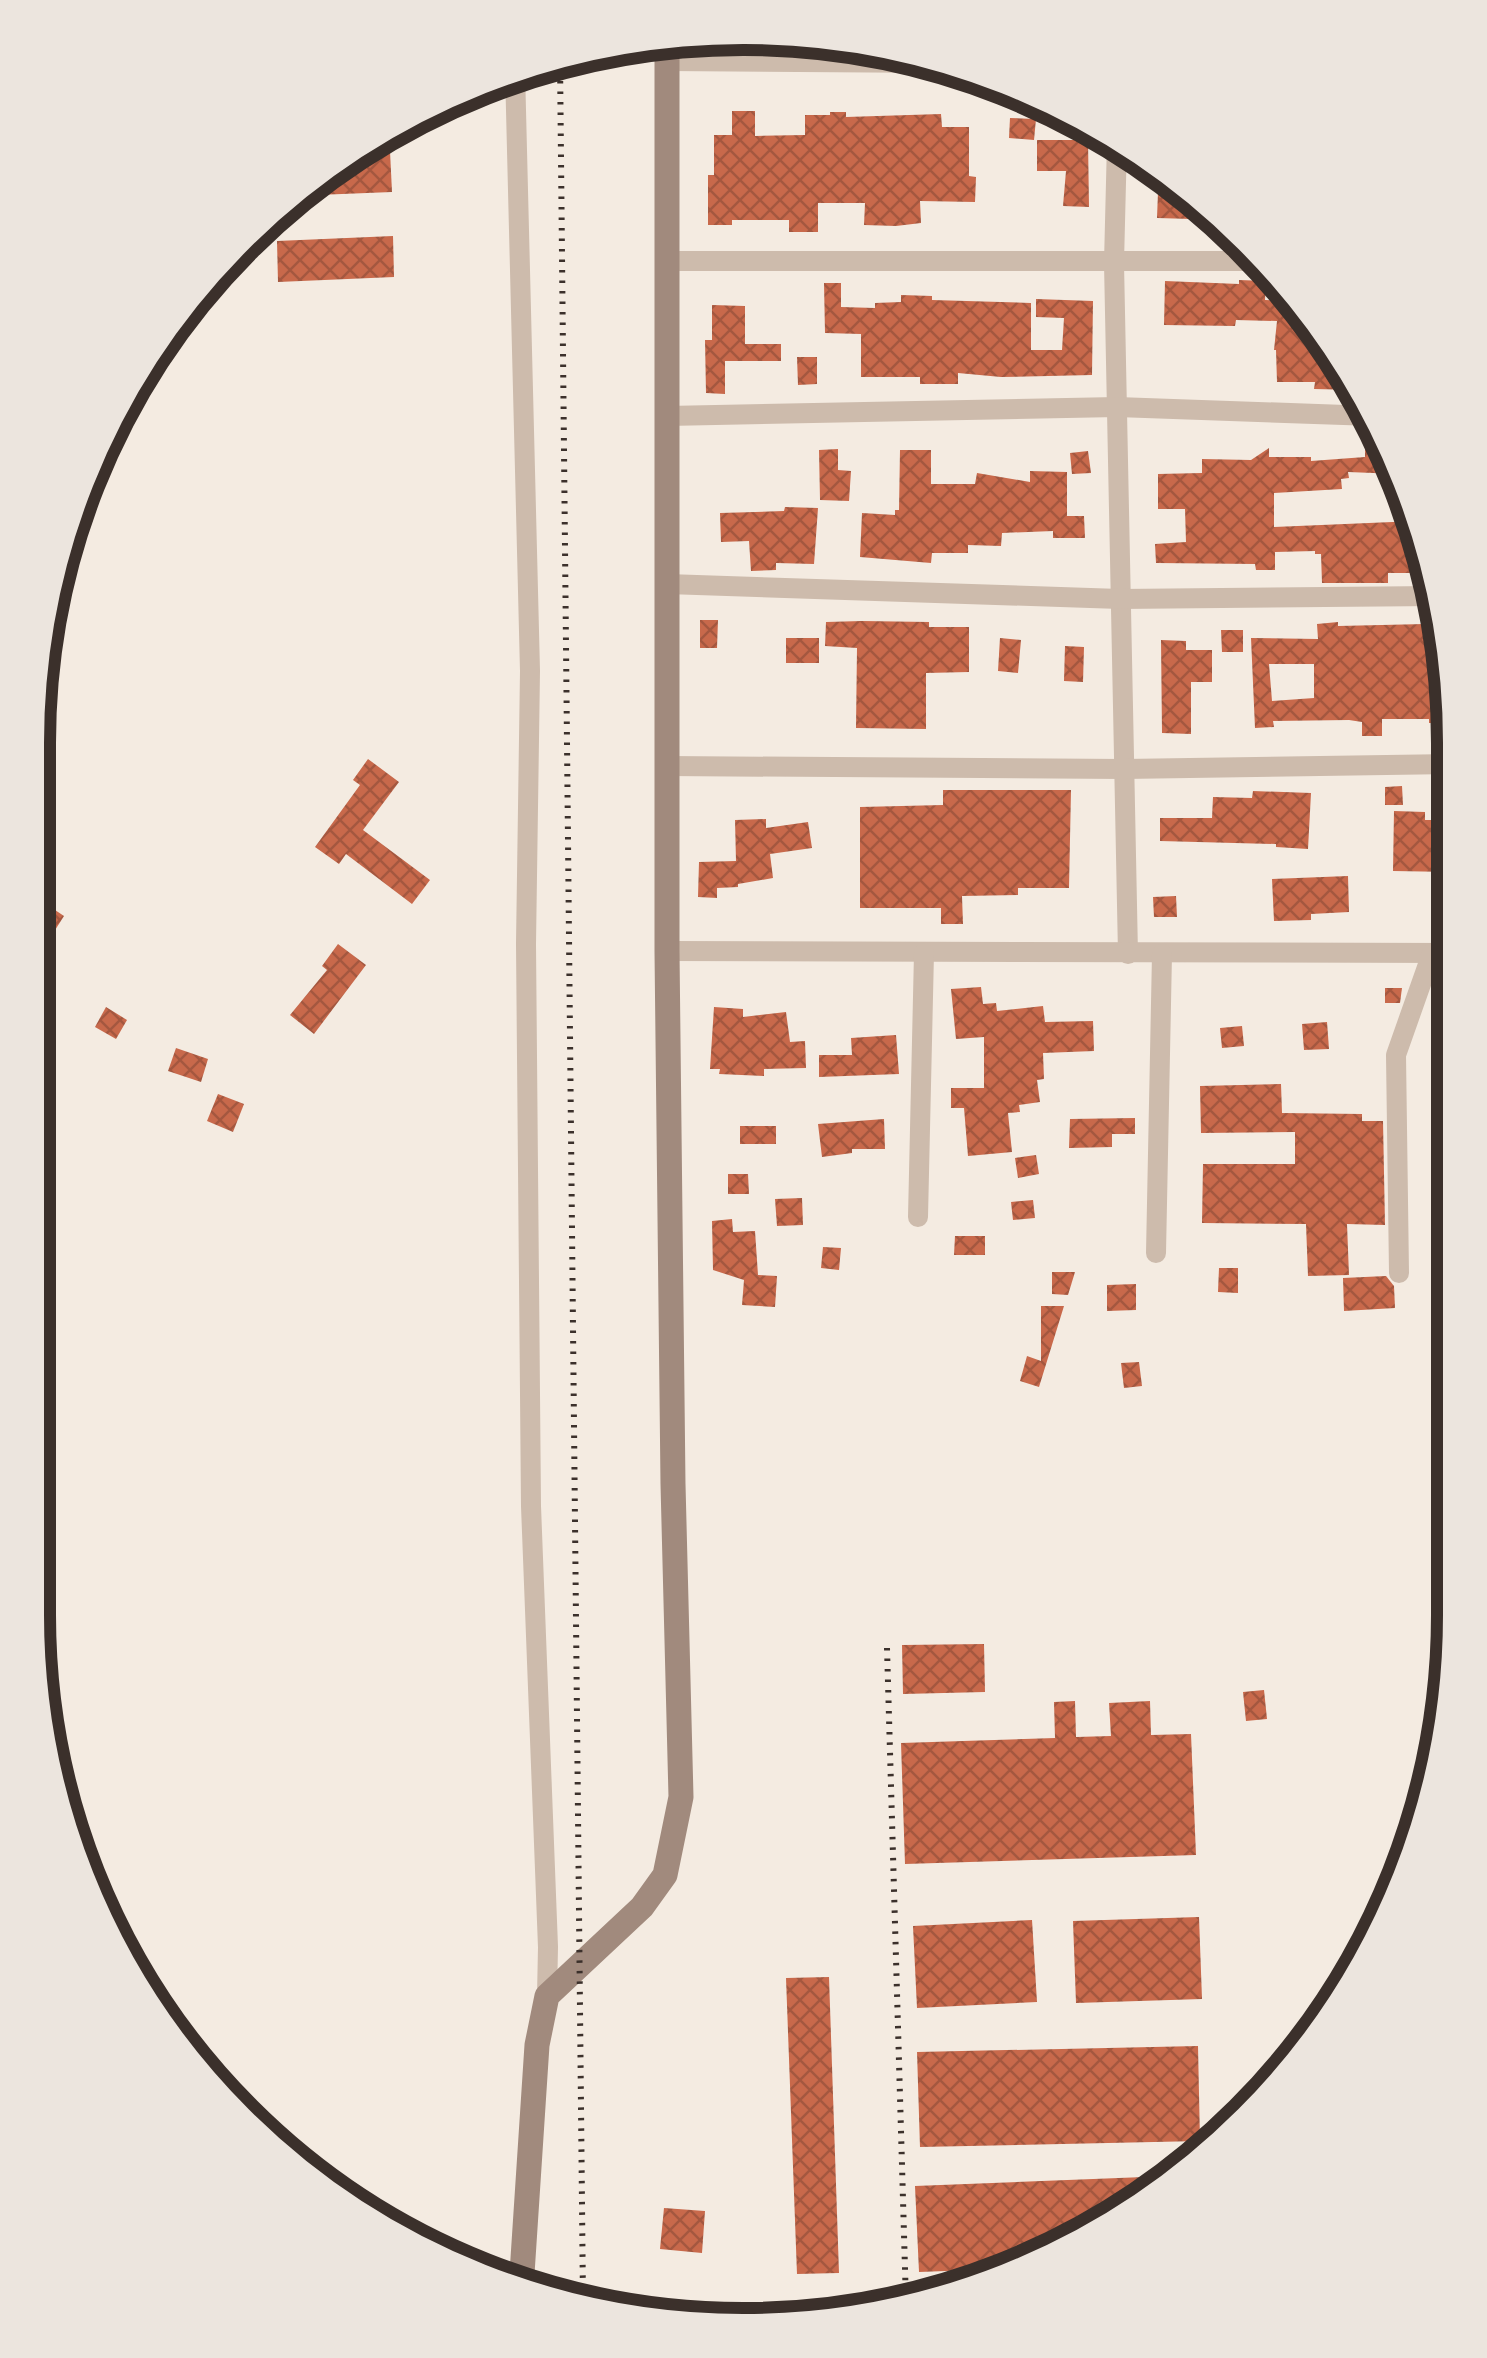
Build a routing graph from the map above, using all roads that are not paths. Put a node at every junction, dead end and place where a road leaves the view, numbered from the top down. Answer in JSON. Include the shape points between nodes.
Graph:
{"nodes":[{"id":1,"x":696,"y":51,"type":"edge"},
{"id":2,"x":667,"y":54,"type":"edge"},
{"id":3,"x":845,"y":58,"type":"edge"},
{"id":4,"x":515,"y":89,"type":"edge"},
{"id":5,"x":1117,"y":159,"type":"edge"},
{"id":6,"x":667,"y":260,"type":"junction"},
{"id":7,"x":1243,"y":262,"type":"edge"},
{"id":8,"x":1114,"y":263,"type":"junction"},
{"id":9,"x":1116,"y":407,"type":"junction"},
{"id":10,"x":1354,"y":415,"type":"edge"},
{"id":11,"x":667,"y":416,"type":"junction"},
{"id":12,"x":667,"y":584,"type":"junction"},
{"id":13,"x":1421,"y":596,"type":"edge"},
{"id":14,"x":1120,"y":599,"type":"junction"},
{"id":15,"x":1437,"y":764,"type":"edge"},
{"id":16,"x":667,"y":766,"type":"junction"},
{"id":17,"x":1124,"y":769,"type":"junction"},
{"id":18,"x":667,"y":951,"type":"junction"},
{"id":19,"x":924,"y":953,"type":"junction"},
{"id":20,"x":1437,"y":953,"type":"edge"},
{"id":21,"x":1128,"y":954,"type":"junction"},
{"id":22,"x":1162,"y":954,"type":"junction"},
{"id":23,"x":1437,"y":964,"type":"edge"},
{"id":24,"x":918,"y":1218,"type":"dead end"},
{"id":25,"x":1156,"y":1253,"type":"dead end"},
{"id":26,"x":1398,"y":1274,"type":"dead end"},
{"id":27,"x":547,"y":1996,"type":"junction"},
{"id":28,"x":522,"y":2271,"type":"edge"}],
"edges":[{"from":1,"to":3,"type":"street"},
{"from":2,"to":6,"type":"street"},
{"from":4,"to":27,"type":"street","via":[[530,671],[531,1506]]},
{"from":5,"to":8,"type":"street"},
{"from":6,"to":8,"type":"street"},
{"from":6,"to":11,"type":"street"},
{"from":7,"to":8,"type":"street"},
{"from":8,"to":9,"type":"street"},
{"from":9,"to":10,"type":"street"},
{"from":9,"to":11,"type":"street"},
{"from":9,"to":14,"type":"street"},
{"from":11,"to":12,"type":"street"},
{"from":12,"to":14,"type":"street"},
{"from":12,"to":16,"type":"street"},
{"from":13,"to":14,"type":"street"},
{"from":14,"to":17,"type":"street"},
{"from":15,"to":17,"type":"street"},
{"from":16,"to":17,"type":"street"},
{"from":16,"to":18,"type":"street"},
{"from":17,"to":21,"type":"street"},
{"from":18,"to":19,"type":"street"},
{"from":18,"to":27,"type":"street","via":[[681,1798],[665,1875],[642,1906]]},
{"from":19,"to":21,"type":"street"},
{"from":19,"to":24,"type":"street"},
{"from":20,"to":22,"type":"street"},
{"from":21,"to":22,"type":"street"},
{"from":22,"to":25,"type":"street"},
{"from":23,"to":26,"type":"street","via":[[1396,1055]]},
{"from":27,"to":28,"type":"street","via":[[537,2045]]}]}
